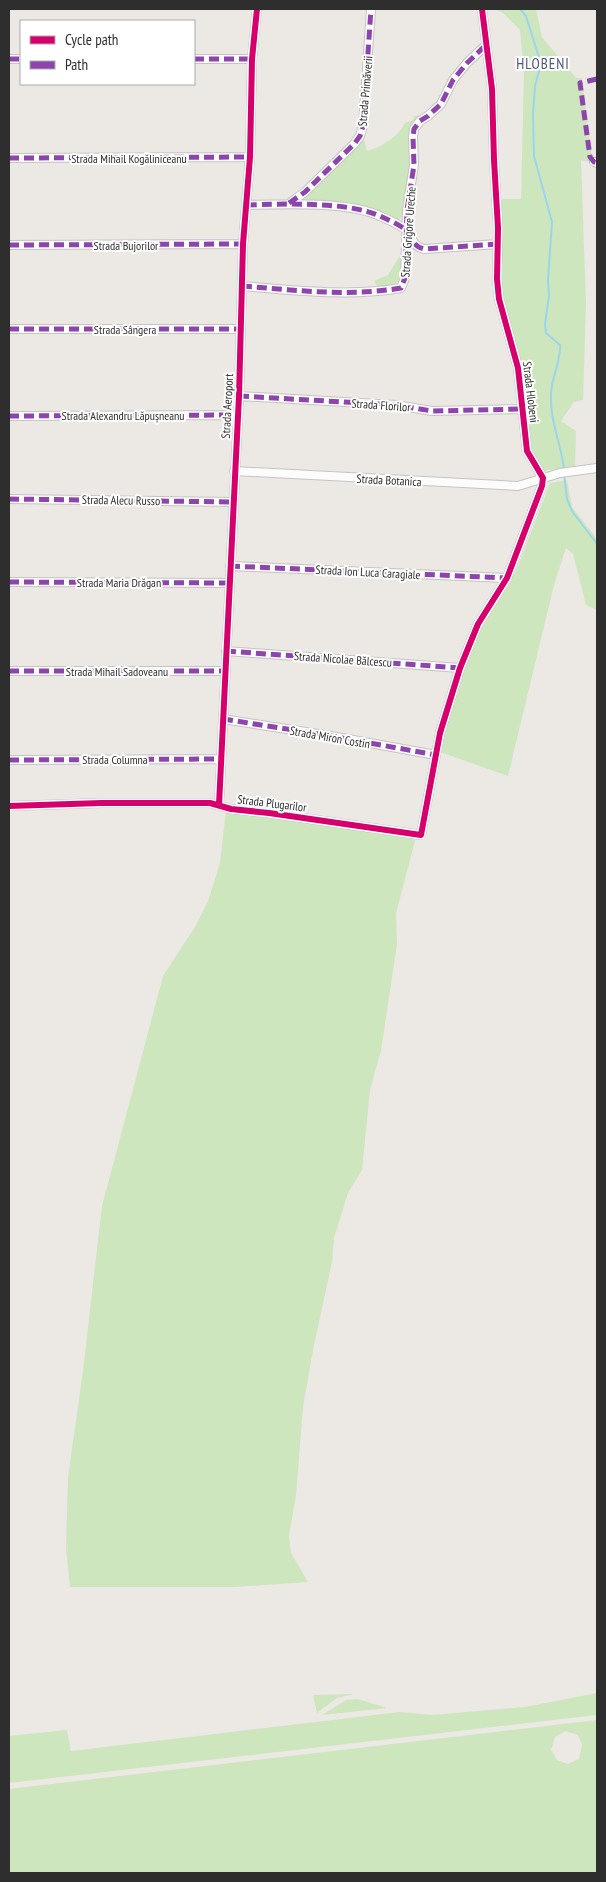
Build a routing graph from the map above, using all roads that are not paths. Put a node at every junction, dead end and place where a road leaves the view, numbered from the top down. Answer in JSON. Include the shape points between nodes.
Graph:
{"nodes":[{"id":1,"x":257,"y":9,"type":"edge"},
{"id":2,"x":371,"y":9,"type":"edge"},
{"id":3,"x":482,"y":9,"type":"edge"},
{"id":4,"x":486,"y":45,"type":"junction"},
{"id":5,"x":195,"y":59,"type":"edge"},
{"id":6,"x":252,"y":59,"type":"junction"},
{"id":7,"x":9,"y":158,"type":"edge"},
{"id":8,"x":250,"y":158,"type":"junction"},
{"id":9,"x":289,"y":203,"type":"junction"},
{"id":10,"x":247,"y":205,"type":"junction"},
{"id":11,"x":405,"y":230,"type":"junction"},
{"id":12,"x":243,"y":244,"type":"junction"},
{"id":13,"x":498,"y":244,"type":"junction"},
{"id":14,"x":9,"y":245,"type":"edge"},
{"id":15,"x":242,"y":286,"type":"junction"},
{"id":16,"x":9,"y":329,"type":"edge"},
{"id":17,"x":242,"y":329,"type":"junction"},
{"id":18,"x":239,"y":396,"type":"junction"},
{"id":19,"x":522,"y":409,"type":"junction"},
{"id":20,"x":237,"y":415,"type":"junction"},
{"id":21,"x":9,"y":416,"type":"edge"},
{"id":22,"x":597,"y":468,"type":"edge"},
{"id":23,"x":234,"y":472,"type":"junction"},
{"id":24,"x":543,"y":478,"type":"junction"},
{"id":25,"x":9,"y":499,"type":"edge"},
{"id":26,"x":233,"y":502,"type":"junction"},
{"id":27,"x":230,"y":566,"type":"junction"},
{"id":28,"x":507,"y":578,"type":"junction"},
{"id":29,"x":9,"y":582,"type":"edge"},
{"id":30,"x":228,"y":583,"type":"junction"},
{"id":31,"x":226,"y":651,"type":"junction"},
{"id":32,"x":460,"y":668,"type":"junction"},
{"id":33,"x":9,"y":671,"type":"edge"},
{"id":34,"x":225,"y":671,"type":"junction"},
{"id":35,"x":224,"y":719,"type":"junction"},
{"id":36,"x":436,"y":755,"type":"junction"},
{"id":37,"x":221,"y":759,"type":"junction"},
{"id":38,"x":9,"y":760,"type":"edge"},
{"id":39,"x":219,"y":805,"type":"junction"},
{"id":40,"x":9,"y":806,"type":"edge"}],
"edges":[{"from":1,"to":6,"type":"street","name":"Strada Aeroport"},
{"from":2,"to":9,"type":"street","name":"Strada Primăverii","via":[[360,136],[312,185]]},
{"from":3,"to":4,"type":"street","name":"Strada Hlobeni"},
{"from":4,"to":11,"type":"street","name":"Strada Grigore Ureche","via":[[453,80],[441,104],[414,129],[414,165]]},
{"from":4,"to":13,"type":"street","name":"Strada Hlobeni","via":[[492,89]]},
{"from":5,"to":6,"type":"street"},
{"from":6,"to":8,"type":"street","name":"Strada Aeroport"},
{"from":7,"to":8,"type":"street","name":"Strada Mihail Kogăliniceanu"},
{"from":8,"to":10,"type":"street","name":"Strada Aeroport"},
{"from":9,"to":10,"type":"street"},
{"from":9,"to":11,"type":"street","via":[[365,211]]},
{"from":10,"to":12,"type":"street","name":"Strada Aeroport"},
{"from":11,"to":13,"type":"street","via":[[414,245],[424,249]]},
{"from":11,"to":15,"type":"street","name":"Strada Grigore Ureche","via":[[406,270],[401,288],[331,292]]},
{"from":12,"to":14,"type":"street","name":"Strada Bujorilor"},
{"from":12,"to":15,"type":"street","name":"Strada Aeroport"},
{"from":13,"to":19,"type":"street","name":"Strada Hlobeni","via":[[499,299],[518,368]]},
{"from":15,"to":17,"type":"street","name":"Strada Aeroport"},
{"from":16,"to":17,"type":"street","name":"Strada Sângera"},
{"from":17,"to":18,"type":"street","name":"Strada Aeroport"},
{"from":18,"to":19,"type":"street","name":"Strada Florilor","via":[[396,405],[432,411]]},
{"from":18,"to":20,"type":"street","name":"Strada Aeroport"},
{"from":19,"to":24,"type":"street","name":"Strada Hlobeni","via":[[527,451]]},
{"from":20,"to":21,"type":"street","name":"Strada Alexandru Lăpușneanu"},
{"from":20,"to":23,"type":"street","name":"Strada Aeroport"},
{"from":22,"to":24,"type":"street","name":"Strada Botanica"},
{"from":23,"to":24,"type":"street","name":"Strada Botanica","via":[[518,486]]},
{"from":23,"to":26,"type":"street","name":"Strada Aeroport"},
{"from":24,"to":28,"type":"street"},
{"from":25,"to":26,"type":"street","name":"Strada Alecu Russo"},
{"from":26,"to":27,"type":"street","name":"Strada Aeroport"},
{"from":27,"to":28,"type":"street","name":"Strada Ion Luca Caragiale"},
{"from":27,"to":30,"type":"street","name":"Strada Aeroport"},
{"from":28,"to":32,"type":"street","via":[[478,624]]},
{"from":29,"to":30,"type":"street","name":"Strada Maria Drăgan"},
{"from":30,"to":31,"type":"street","name":"Strada Aeroport"},
{"from":31,"to":32,"type":"street","name":"Strada Nicolae Bălcescu"},
{"from":31,"to":34,"type":"street","name":"Strada Aeroport"},
{"from":32,"to":36,"type":"street"},
{"from":33,"to":34,"type":"street","name":"Strada Mihail Sadoveanu"},
{"from":34,"to":35,"type":"street","name":"Strada Aeroport"},
{"from":35,"to":36,"type":"street","name":"Strada Miron Costin"},
{"from":35,"to":37,"type":"street","name":"Strada Aeroport"},
{"from":36,"to":39,"type":"street","name":"Strada Plugarilor","via":[[421,835]]},
{"from":37,"to":38,"type":"street","name":"Strada Columna"},
{"from":37,"to":39,"type":"street","name":"Strada Aeroport"},
{"from":39,"to":40,"type":"street","name":"Strada Plugarilor","via":[[147,802]]}]}
